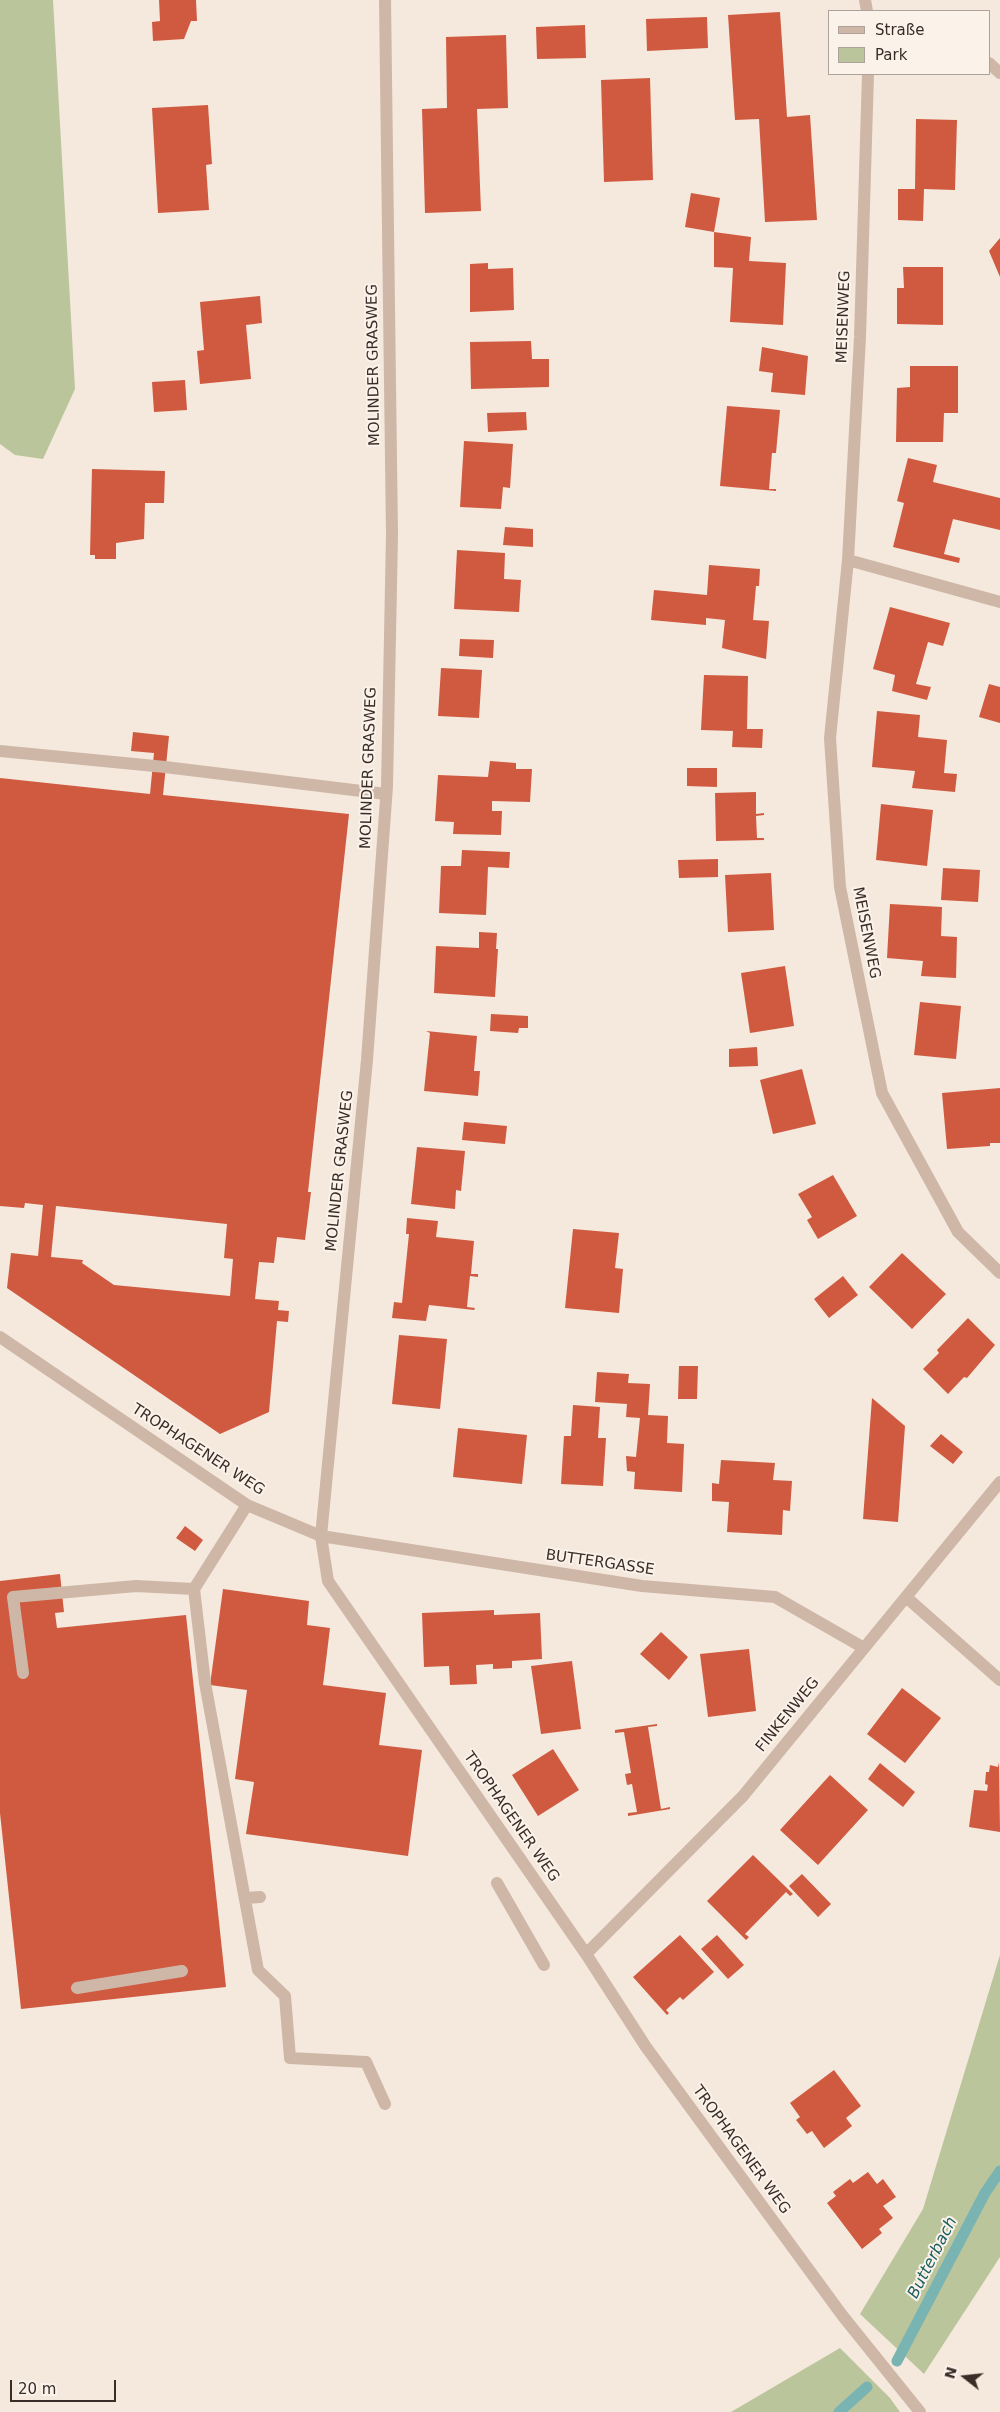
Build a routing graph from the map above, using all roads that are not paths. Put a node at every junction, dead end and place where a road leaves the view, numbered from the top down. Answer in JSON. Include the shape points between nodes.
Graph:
{"nodes":[{"id":1,"x":385,"y":0,"type":"edge"},
{"id":2,"x":990,"y":64,"type":"edge"},
{"id":3,"x":1000,"y":73,"type":"edge"},
{"id":4,"x":868,"y":75,"type":"edge"},
{"id":5,"x":848,"y":560,"type":"junction"},
{"id":6,"x":1000,"y":602,"type":"edge"},
{"id":7,"x":0,"y":751,"type":"edge"},
{"id":8,"x":386,"y":794,"type":"junction"},
{"id":9,"x":1000,"y":1273,"type":"edge"},
{"id":10,"x":0,"y":1337,"type":"edge"},
{"id":11,"x":1000,"y":1482,"type":"edge"},
{"id":12,"x":247,"y":1505,"type":"junction"},
{"id":13,"x":321,"y":1536,"type":"junction"},
{"id":14,"x":194,"y":1589,"type":"junction"},
{"id":15,"x":906,"y":1596,"type":"junction"},
{"id":16,"x":864,"y":1648,"type":"junction"},
{"id":17,"x":24,"y":1673,"type":"dead end"},
{"id":18,"x":1000,"y":1680,"type":"edge"},
{"id":19,"x":497,"y":1883,"type":"dead end"},
{"id":20,"x":260,"y":1897,"type":"dead end"},
{"id":21,"x":246,"y":1898,"type":"junction"},
{"id":22,"x":586,"y":1954,"type":"junction"},
{"id":23,"x":544,"y":1965,"type":"dead end"},
{"id":24,"x":182,"y":1971,"type":"dead end"},
{"id":25,"x":77,"y":1988,"type":"dead end"},
{"id":26,"x":385,"y":2104,"type":"dead end"},
{"id":27,"x":920,"y":2412,"type":"edge"}],
"edges":[{"from":1,"to":8,"type":"street","name":"MOLINDER GRASWEG","via":[[392,535]]},
{"from":2,"to":3,"type":"street"},
{"from":4,"to":5,"type":"street","name":"MEISENWEG","via":[[860,337]]},
{"from":5,"to":6,"type":"street"},
{"from":5,"to":9,"type":"street","name":"MEISENWEG","via":[[830,738],[840,887],[882,1093],[958,1232]]},
{"from":7,"to":8,"type":"street"},
{"from":8,"to":13,"type":"street","name":"MOLINDER GRASWEG","via":[[367,1060]]},
{"from":10,"to":12,"type":"street","name":"TROPHAGENER WEG"},
{"from":11,"to":15,"type":"street","name":"FINKENWEG"},
{"from":12,"to":13,"type":"street","name":"TROPHAGENER WEG"},
{"from":12,"to":14,"type":"street"},
{"from":13,"to":16,"type":"street","name":"BUTTERGASSE","via":[[642,1586],[775,1597]]},
{"from":13,"to":22,"type":"street","name":"TROPHAGENER WEG","via":[[328,1581]]},
{"from":14,"to":17,"type":"street","via":[[136,1586],[13,1597]]},
{"from":14,"to":21,"type":"street","via":[[205,1683]]},
{"from":15,"to":16,"type":"street","name":"FINKENWEG"},
{"from":15,"to":18,"type":"street"},
{"from":16,"to":22,"type":"street","name":"FINKENWEG","via":[[743,1796]]},
{"from":19,"to":23,"type":"street"},
{"from":20,"to":21,"type":"street"},
{"from":21,"to":26,"type":"street","via":[[258,1970],[285,1996],[290,2058],[366,2062]]},
{"from":22,"to":27,"type":"street","name":"TROPHAGENER WEG","via":[[646,2047],[842,2315]]},
{"from":24,"to":25,"type":"street"}]}
